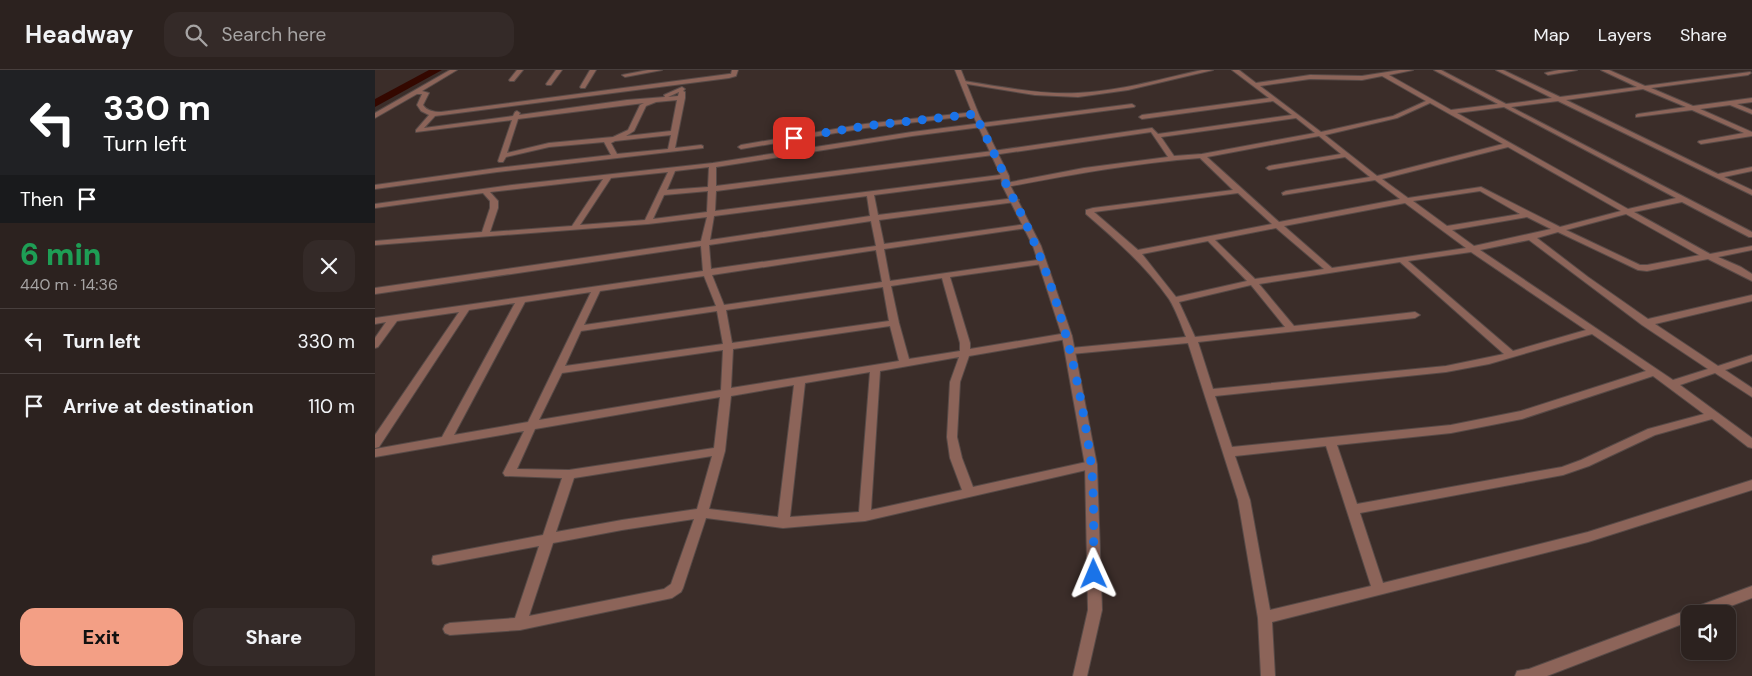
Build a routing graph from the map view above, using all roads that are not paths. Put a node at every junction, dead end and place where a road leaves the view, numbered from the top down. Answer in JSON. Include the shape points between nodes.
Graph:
{"nodes":[{"id":1,"x":454,"y":70,"type":"edge"},
{"id":2,"x":520,"y":70,"type":"edge"},
{"id":3,"x":559,"y":70,"type":"edge"},
{"id":4,"x":593,"y":70,"type":"edge"},
{"id":5,"x":659,"y":70,"type":"edge"},
{"id":6,"x":735,"y":70,"type":"edge"},
{"id":7,"x":958,"y":70,"type":"edge"},
{"id":8,"x":1210,"y":70,"type":"edge"},
{"id":9,"x":1235,"y":70,"type":"edge"},
{"id":10,"x":1410,"y":70,"type":"edge"},
{"id":11,"x":1437,"y":70,"type":"edge"},
{"id":12,"x":1499,"y":70,"type":"edge"},
{"id":13,"x":1574,"y":70,"type":"edge"},
{"id":14,"x":1604,"y":70,"type":"edge"},
{"id":15,"x":1741,"y":70,"type":"edge"},
{"id":16,"x":626,"y":72,"type":"edge"},
{"id":17,"x":1548,"y":73,"type":"dead end"},
{"id":18,"x":1750,"y":74,"type":"edge"},
{"id":19,"x":1384,"y":75,"type":"junction"},
{"id":20,"x":512,"y":80,"type":"dead end"},
{"id":21,"x":690,"y":81,"type":"junction"},
{"id":22,"x":964,"y":83,"type":"junction"},
{"id":23,"x":549,"y":84,"type":"dead end"},
{"id":24,"x":1255,"y":85,"type":"junction"},
{"id":25,"x":583,"y":87,"type":"dead end"},
{"id":26,"x":1643,"y":87,"type":"junction"},
{"id":27,"x":683,"y":89,"type":"junction"},
{"id":28,"x":617,"y":90,"type":"junction"},
{"id":29,"x":416,"y":92,"type":"junction"},
{"id":30,"x":682,"y":98,"type":"junction"},
{"id":31,"x":1124,"y":98,"type":"junction"},
{"id":32,"x":657,"y":99,"type":"junction"},
{"id":33,"x":1274,"y":99,"type":"junction"},
{"id":34,"x":1560,"y":100,"type":"junction"},
{"id":35,"x":1752,"y":100,"type":"edge"},
{"id":36,"x":1430,"y":101,"type":"junction"},
{"id":37,"x":520,"y":103,"type":"junction"},
{"id":38,"x":1730,"y":103,"type":"junction"},
{"id":39,"x":1502,"y":105,"type":"junction"},
{"id":40,"x":1692,"y":109,"type":"junction"},
{"id":41,"x":1450,"y":112,"type":"junction"},
{"id":42,"x":1752,"y":112,"type":"edge"},
{"id":43,"x":433,"y":114,"type":"junction"},
{"id":44,"x":975,"y":114,"type":"junction"},
{"id":45,"x":375,"y":116,"type":"edge"},
{"id":46,"x":1297,"y":116,"type":"junction"},
{"id":47,"x":1638,"y":116,"type":"dead end"},
{"id":48,"x":516,"y":117,"type":"junction"},
{"id":49,"x":1142,"y":117,"type":"junction"},
{"id":50,"x":980,"y":125,"type":"junction"},
{"id":51,"x":1152,"y":130,"type":"junction"},
{"id":52,"x":675,"y":133,"type":"junction"},
{"id":53,"x":1321,"y":134,"type":"junction"},
{"id":54,"x":1751,"y":134,"type":"edge"},
{"id":55,"x":1156,"y":136,"type":"junction"},
{"id":56,"x":615,"y":138,"type":"junction"},
{"id":57,"x":1701,"y":142,"type":"dead end"},
{"id":58,"x":1509,"y":145,"type":"junction"},
{"id":59,"x":701,"y":146,"type":"dead end"},
{"id":60,"x":741,"y":147,"type":"dead end"},
{"id":61,"x":671,"y":150,"type":"junction"},
{"id":62,"x":993,"y":153,"type":"junction"},
{"id":63,"x":1347,"y":155,"type":"junction"},
{"id":64,"x":503,"y":156,"type":"junction"},
{"id":65,"x":615,"y":156,"type":"junction"},
{"id":66,"x":1202,"y":156,"type":"junction"},
{"id":67,"x":1172,"y":158,"type":"junction"},
{"id":68,"x":713,"y":165,"type":"junction"},
{"id":69,"x":1269,"y":168,"type":"dead end"},
{"id":70,"x":673,"y":169,"type":"junction"},
{"id":71,"x":1752,"y":169,"type":"edge"},
{"id":72,"x":497,"y":170,"type":"junction"},
{"id":73,"x":609,"y":176,"type":"junction"},
{"id":74,"x":1716,"y":176,"type":"junction"},
{"id":75,"x":1376,"y":178,"type":"junction"},
{"id":76,"x":1006,"y":180,"type":"junction"},
{"id":77,"x":375,"y":187,"type":"edge"},
{"id":78,"x":712,"y":189,"type":"junction"},
{"id":79,"x":1239,"y":191,"type":"junction"},
{"id":80,"x":485,"y":192,"type":"junction"},
{"id":81,"x":1752,"y":192,"type":"edge"},
{"id":82,"x":870,"y":193,"type":"junction"},
{"id":83,"x":662,"y":194,"type":"junction"},
{"id":84,"x":1286,"y":194,"type":"dead end"},
{"id":85,"x":1684,"y":199,"type":"junction"},
{"id":86,"x":1015,"y":200,"type":"junction"},
{"id":87,"x":1406,"y":200,"type":"junction"},
{"id":88,"x":375,"y":206,"type":"edge"},
{"id":89,"x":1627,"y":211,"type":"junction"},
{"id":90,"x":711,"y":214,"type":"junction"},
{"id":91,"x":1528,"y":215,"type":"junction"},
{"id":92,"x":875,"y":218,"type":"junction"},
{"id":93,"x":647,"y":222,"type":"junction"},
{"id":94,"x":1277,"y":225,"type":"junction"},
{"id":95,"x":1027,"y":226,"type":"junction"},
{"id":96,"x":574,"y":228,"type":"junction"},
{"id":97,"x":1447,"y":229,"type":"junction"},
{"id":98,"x":1560,"y":230,"type":"junction"},
{"id":99,"x":485,"y":235,"type":"junction"},
{"id":100,"x":1752,"y":235,"type":"edge"},
{"id":101,"x":1209,"y":238,"type":"junction"},
{"id":102,"x":1531,"y":238,"type":"junction"},
{"id":103,"x":375,"y":243,"type":"edge"},
{"id":104,"x":705,"y":243,"type":"junction"},
{"id":105,"x":881,"y":248,"type":"junction"},
{"id":106,"x":1752,"y":248,"type":"edge"},
{"id":107,"x":1473,"y":249,"type":"junction"},
{"id":108,"x":1136,"y":253,"type":"junction"},
{"id":109,"x":1708,"y":256,"type":"junction"},
{"id":110,"x":1401,"y":260,"type":"junction"},
{"id":111,"x":1041,"y":261,"type":"junction"},
{"id":112,"x":1330,"y":270,"type":"junction"},
{"id":113,"x":707,"y":273,"type":"junction"},
{"id":114,"x":945,"y":275,"type":"junction"},
{"id":115,"x":1752,"y":278,"type":"edge"},
{"id":116,"x":1253,"y":282,"type":"junction"},
{"id":117,"x":887,"y":283,"type":"junction"},
{"id":118,"x":596,"y":290,"type":"junction"},
{"id":119,"x":375,"y":291,"type":"edge"},
{"id":120,"x":1752,"y":298,"type":"edge"},
{"id":121,"x":1174,"y":300,"type":"junction"},
{"id":122,"x":521,"y":301,"type":"junction"},
{"id":123,"x":721,"y":308,"type":"junction"},
{"id":124,"x":465,"y":309,"type":"junction"},
{"id":125,"x":1415,"y":315,"type":"dead end"},
{"id":126,"x":394,"y":318,"type":"junction"},
{"id":127,"x":375,"y":321,"type":"edge"},
{"id":128,"x":894,"y":323,"type":"junction"},
{"id":129,"x":1645,"y":323,"type":"junction"},
{"id":130,"x":577,"y":329,"type":"junction"},
{"id":131,"x":1292,"y":329,"type":"junction"},
{"id":132,"x":1593,"y":331,"type":"junction"},
{"id":133,"x":1067,"y":336,"type":"junction"},
{"id":134,"x":1192,"y":340,"type":"junction"},
{"id":135,"x":375,"y":345,"type":"edge"},
{"id":136,"x":728,"y":345,"type":"junction"},
{"id":137,"x":1071,"y":351,"type":"junction"},
{"id":138,"x":965,"y":353,"type":"junction"},
{"id":139,"x":1510,"y":354,"type":"junction"},
{"id":140,"x":1752,"y":358,"type":"edge"},
{"id":141,"x":905,"y":364,"type":"junction"},
{"id":142,"x":875,"y":369,"type":"junction"},
{"id":143,"x":558,"y":370,"type":"junction"},
{"id":144,"x":1717,"y":370,"type":"junction"},
{"id":145,"x":1653,"y":372,"type":"junction"},
{"id":146,"x":801,"y":380,"type":"junction"},
{"id":147,"x":1672,"y":384,"type":"junction"},
{"id":148,"x":726,"y":391,"type":"junction"},
{"id":149,"x":1208,"y":393,"type":"junction"},
{"id":150,"x":1752,"y":394,"type":"edge"},
{"id":151,"x":1713,"y":415,"type":"junction"},
{"id":152,"x":531,"y":425,"type":"junction"},
{"id":153,"x":446,"y":440,"type":"junction"},
{"id":154,"x":1330,"y":441,"type":"junction"},
{"id":155,"x":375,"y":444,"type":"edge"},
{"id":156,"x":1752,"y":444,"type":"edge"},
{"id":157,"x":719,"y":451,"type":"junction"},
{"id":158,"x":1229,"y":452,"type":"junction"},
{"id":159,"x":375,"y":453,"type":"edge"},
{"id":160,"x":1091,"y":465,"type":"junction"},
{"id":161,"x":569,"y":474,"type":"junction"},
{"id":162,"x":1752,"y":485,"type":"edge"},
{"id":163,"x":969,"y":493,"type":"junction"},
{"id":164,"x":1352,"y":510,"type":"junction"},
{"id":165,"x":702,"y":513,"type":"junction"},
{"id":166,"x":865,"y":516,"type":"junction"},
{"id":167,"x":783,"y":523,"type":"junction"},
{"id":168,"x":548,"y":540,"type":"junction"},
{"id":169,"x":438,"y":560,"type":"dead end"},
{"id":170,"x":1379,"y":590,"type":"junction"},
{"id":171,"x":1752,"y":592,"type":"edge"},
{"id":172,"x":1717,"y":605,"type":"edge"},
{"id":173,"x":1265,"y":618,"type":"junction"},
{"id":174,"x":1681,"y":618,"type":"edge"},
{"id":175,"x":520,"y":624,"type":"junction"},
{"id":176,"x":450,"y":629,"type":"dead end"},
{"id":177,"x":1080,"y":676,"type":"edge"},
{"id":178,"x":1268,"y":676,"type":"edge"},
{"id":179,"x":1523,"y":676,"type":"edge"}],
"edges":[{"from":1,"to":29,"type":"street"},
{"from":2,"to":20,"type":"street"},
{"from":3,"to":23,"type":"street"},
{"from":4,"to":25,"type":"street"},
{"from":5,"to":16,"type":"street"},
{"from":6,"to":21,"type":"street","via":[[733,76]]},
{"from":7,"to":22,"type":"street"},
{"from":8,"to":31,"type":"street"},
{"from":9,"to":24,"type":"street"},
{"from":10,"to":19,"type":"street"},
{"from":11,"to":39,"type":"street"},
{"from":12,"to":34,"type":"street"},
{"from":13,"to":17,"type":"street"},
{"from":14,"to":26,"type":"street"},
{"from":15,"to":18,"type":"street"},
{"from":16,"to":28,"type":"street"},
{"from":18,"to":26,"type":"street"},
{"from":19,"to":24,"type":"street","via":[[1310,77]]},
{"from":19,"to":36,"type":"street"},
{"from":21,"to":27,"type":"street"},
{"from":21,"to":28,"type":"street"},
{"from":22,"to":31,"type":"street"},
{"from":22,"to":44,"type":"street"},
{"from":24,"to":33,"type":"street"},
{"from":26,"to":34,"type":"street"},
{"from":26,"to":40,"type":"street"},
{"from":27,"to":30,"type":"street"},
{"from":27,"to":32,"type":"street"},
{"from":28,"to":37,"type":"street"},
{"from":29,"to":43,"type":"street","via":[[426,93],[421,108]]},
{"from":29,"to":45,"type":"street"},
{"from":30,"to":32,"type":"street"},
{"from":30,"to":52,"type":"street"},
{"from":31,"to":49,"type":"street"},
{"from":31,"to":50,"type":"street"},
{"from":32,"to":48,"type":"street"},
{"from":32,"to":56,"type":"street","via":[[643,105],[631,131]]},
{"from":33,"to":46,"type":"street"},
{"from":33,"to":49,"type":"street"},
{"from":34,"to":39,"type":"street"},
{"from":34,"to":74,"type":"street"},
{"from":35,"to":38,"type":"street"},
{"from":36,"to":41,"type":"street"},
{"from":36,"to":53,"type":"street","via":[[1384,120]]},
{"from":37,"to":43,"type":"street"},
{"from":37,"to":48,"type":"street"},
{"from":38,"to":40,"type":"street"},
{"from":38,"to":42,"type":"street"},
{"from":39,"to":41,"type":"street"},
{"from":39,"to":85,"type":"street"},
{"from":40,"to":47,"type":"street"},
{"from":40,"to":54,"type":"street"},
{"from":41,"to":58,"type":"street"},
{"from":43,"to":48,"type":"street","via":[[418,131]]},
{"from":44,"to":50,"type":"street"},
{"from":44,"to":60,"type":"street","via":[[865,126]]},
{"from":46,"to":53,"type":"street"},
{"from":46,"to":55,"type":"street"},
{"from":48,"to":64,"type":"street"},
{"from":49,"to":51,"type":"street"},
{"from":50,"to":62,"type":"street"},
{"from":50,"to":68,"type":"street"},
{"from":51,"to":55,"type":"street"},
{"from":51,"to":62,"type":"street"},
{"from":52,"to":56,"type":"street"},
{"from":52,"to":61,"type":"street"},
{"from":53,"to":63,"type":"street"},
{"from":53,"to":66,"type":"street"},
{"from":54,"to":57,"type":"street"},
{"from":55,"to":67,"type":"street"},
{"from":56,"to":64,"type":"street","via":[[541,146]]},
{"from":56,"to":65,"type":"street","via":[[607,143]]},
{"from":58,"to":75,"type":"street"},
{"from":58,"to":89,"type":"street"},
{"from":59,"to":61,"type":"street"},
{"from":61,"to":65,"type":"street"},
{"from":62,"to":76,"type":"street"},
{"from":62,"to":78,"type":"street"},
{"from":63,"to":69,"type":"street"},
{"from":63,"to":75,"type":"street"},
{"from":64,"to":72,"type":"street"},
{"from":65,"to":72,"type":"street"},
{"from":66,"to":67,"type":"street"},
{"from":66,"to":79,"type":"street"},
{"from":67,"to":76,"type":"street"},
{"from":68,"to":70,"type":"street"},
{"from":68,"to":78,"type":"street"},
{"from":70,"to":73,"type":"street"},
{"from":70,"to":83,"type":"street"},
{"from":71,"to":74,"type":"street"},
{"from":72,"to":77,"type":"street"},
{"from":73,"to":80,"type":"street"},
{"from":73,"to":96,"type":"street"},
{"from":74,"to":81,"type":"street"},
{"from":75,"to":84,"type":"street"},
{"from":75,"to":87,"type":"street"},
{"from":76,"to":82,"type":"street"},
{"from":76,"to":86,"type":"street"},
{"from":78,"to":83,"type":"street"},
{"from":78,"to":90,"type":"street"},
{"from":79,"to":94,"type":"street"},
{"from":79,"to":108,"type":"street","via":[[1089,212]]},
{"from":80,"to":88,"type":"street"},
{"from":80,"to":99,"type":"street","via":[[495,204]]},
{"from":82,"to":90,"type":"street"},
{"from":82,"to":92,"type":"street"},
{"from":83,"to":93,"type":"street"},
{"from":85,"to":89,"type":"street"},
{"from":85,"to":100,"type":"street"},
{"from":86,"to":92,"type":"street"},
{"from":86,"to":95,"type":"street"},
{"from":87,"to":91,"type":"street","via":[[1481,189]]},
{"from":87,"to":94,"type":"street"},
{"from":87,"to":97,"type":"street"},
{"from":89,"to":98,"type":"street"},
{"from":89,"to":109,"type":"street"},
{"from":90,"to":93,"type":"street"},
{"from":90,"to":104,"type":"street"},
{"from":91,"to":97,"type":"street"},
{"from":91,"to":98,"type":"street"},
{"from":92,"to":104,"type":"street"},
{"from":92,"to":105,"type":"street"},
{"from":93,"to":96,"type":"street"},
{"from":94,"to":101,"type":"street"},
{"from":94,"to":112,"type":"street"},
{"from":95,"to":105,"type":"street"},
{"from":95,"to":111,"type":"street"},
{"from":96,"to":99,"type":"street"},
{"from":97,"to":107,"type":"street"},
{"from":98,"to":102,"type":"street"},
{"from":98,"to":109,"type":"street","via":[[1642,268]]},
{"from":99,"to":103,"type":"street"},
{"from":101,"to":108,"type":"street"},
{"from":101,"to":116,"type":"street"},
{"from":102,"to":107,"type":"street"},
{"from":102,"to":129,"type":"street"},
{"from":104,"to":113,"type":"street"},
{"from":104,"to":119,"type":"street"},
{"from":105,"to":113,"type":"street"},
{"from":105,"to":117,"type":"street"},
{"from":106,"to":109,"type":"street"},
{"from":107,"to":110,"type":"street"},
{"from":107,"to":132,"type":"street"},
{"from":108,"to":121,"type":"street"},
{"from":109,"to":115,"type":"street"},
{"from":110,"to":112,"type":"street"},
{"from":110,"to":139,"type":"street"},
{"from":111,"to":114,"type":"street"},
{"from":111,"to":133,"type":"street"},
{"from":112,"to":116,"type":"street"},
{"from":113,"to":118,"type":"street"},
{"from":113,"to":123,"type":"street"},
{"from":114,"to":117,"type":"street"},
{"from":114,"to":138,"type":"street"},
{"from":116,"to":121,"type":"street"},
{"from":116,"to":131,"type":"street"},
{"from":117,"to":123,"type":"street"},
{"from":117,"to":128,"type":"street"},
{"from":118,"to":122,"type":"street"},
{"from":118,"to":130,"type":"street"},
{"from":120,"to":129,"type":"street"},
{"from":121,"to":134,"type":"street"},
{"from":122,"to":124,"type":"street"},
{"from":122,"to":153,"type":"street"},
{"from":123,"to":130,"type":"street"},
{"from":123,"to":136,"type":"street"},
{"from":124,"to":126,"type":"street"},
{"from":124,"to":155,"type":"street"},
{"from":125,"to":131,"type":"street"},
{"from":126,"to":127,"type":"street"},
{"from":126,"to":135,"type":"street"},
{"from":128,"to":136,"type":"street"},
{"from":128,"to":141,"type":"street"},
{"from":129,"to":144,"type":"street"},
{"from":130,"to":143,"type":"street"},
{"from":131,"to":134,"type":"street"},
{"from":132,"to":139,"type":"street"},
{"from":132,"to":145,"type":"street"},
{"from":133,"to":137,"type":"street"},
{"from":133,"to":138,"type":"street"},
{"from":134,"to":137,"type":"street"},
{"from":134,"to":149,"type":"street"},
{"from":136,"to":143,"type":"street"},
{"from":136,"to":148,"type":"street"},
{"from":137,"to":160,"type":"street"},
{"from":138,"to":141,"type":"street"},
{"from":138,"to":163,"type":"street","via":[[955,382],[952,437]]},
{"from":139,"to":149,"type":"street","via":[[1474,364],[1405,374]]},
{"from":140,"to":144,"type":"street"},
{"from":141,"to":142,"type":"street"},
{"from":142,"to":146,"type":"street"},
{"from":142,"to":166,"type":"street"},
{"from":143,"to":152,"type":"street"},
{"from":144,"to":147,"type":"street"},
{"from":144,"to":150,"type":"street"},
{"from":145,"to":147,"type":"street"},
{"from":145,"to":154,"type":"street","via":[[1521,415],[1451,429]]},
{"from":146,"to":148,"type":"street"},
{"from":146,"to":167,"type":"street"},
{"from":147,"to":151,"type":"street"},
{"from":148,"to":152,"type":"street"},
{"from":148,"to":157,"type":"street"},
{"from":149,"to":158,"type":"street"},
{"from":151,"to":156,"type":"street"},
{"from":151,"to":164,"type":"street","via":[[1652,432],[1563,471]]},
{"from":152,"to":153,"type":"street"},
{"from":152,"to":161,"type":"street","via":[[509,473]]},
{"from":153,"to":159,"type":"street"},
{"from":154,"to":158,"type":"street"},
{"from":154,"to":164,"type":"street"},
{"from":157,"to":161,"type":"street"},
{"from":157,"to":165,"type":"street"},
{"from":158,"to":173,"type":"street","via":[[1244,500]]},
{"from":160,"to":163,"type":"street"},
{"from":160,"to":177,"type":"street","via":[[1095,610]]},
{"from":161,"to":168,"type":"street"},
{"from":162,"to":170,"type":"street","via":[[1589,537]]},
{"from":163,"to":166,"type":"street"},
{"from":164,"to":170,"type":"street"},
{"from":165,"to":167,"type":"street"},
{"from":165,"to":168,"type":"street"},
{"from":165,"to":175,"type":"street","via":[[673,592]]},
{"from":166,"to":167,"type":"street"},
{"from":168,"to":169,"type":"street"},
{"from":168,"to":175,"type":"street"},
{"from":170,"to":173,"type":"street"},
{"from":171,"to":172,"type":"street"},
{"from":173,"to":178,"type":"street"},
{"from":174,"to":179,"type":"street"},
{"from":175,"to":176,"type":"street"}]}
